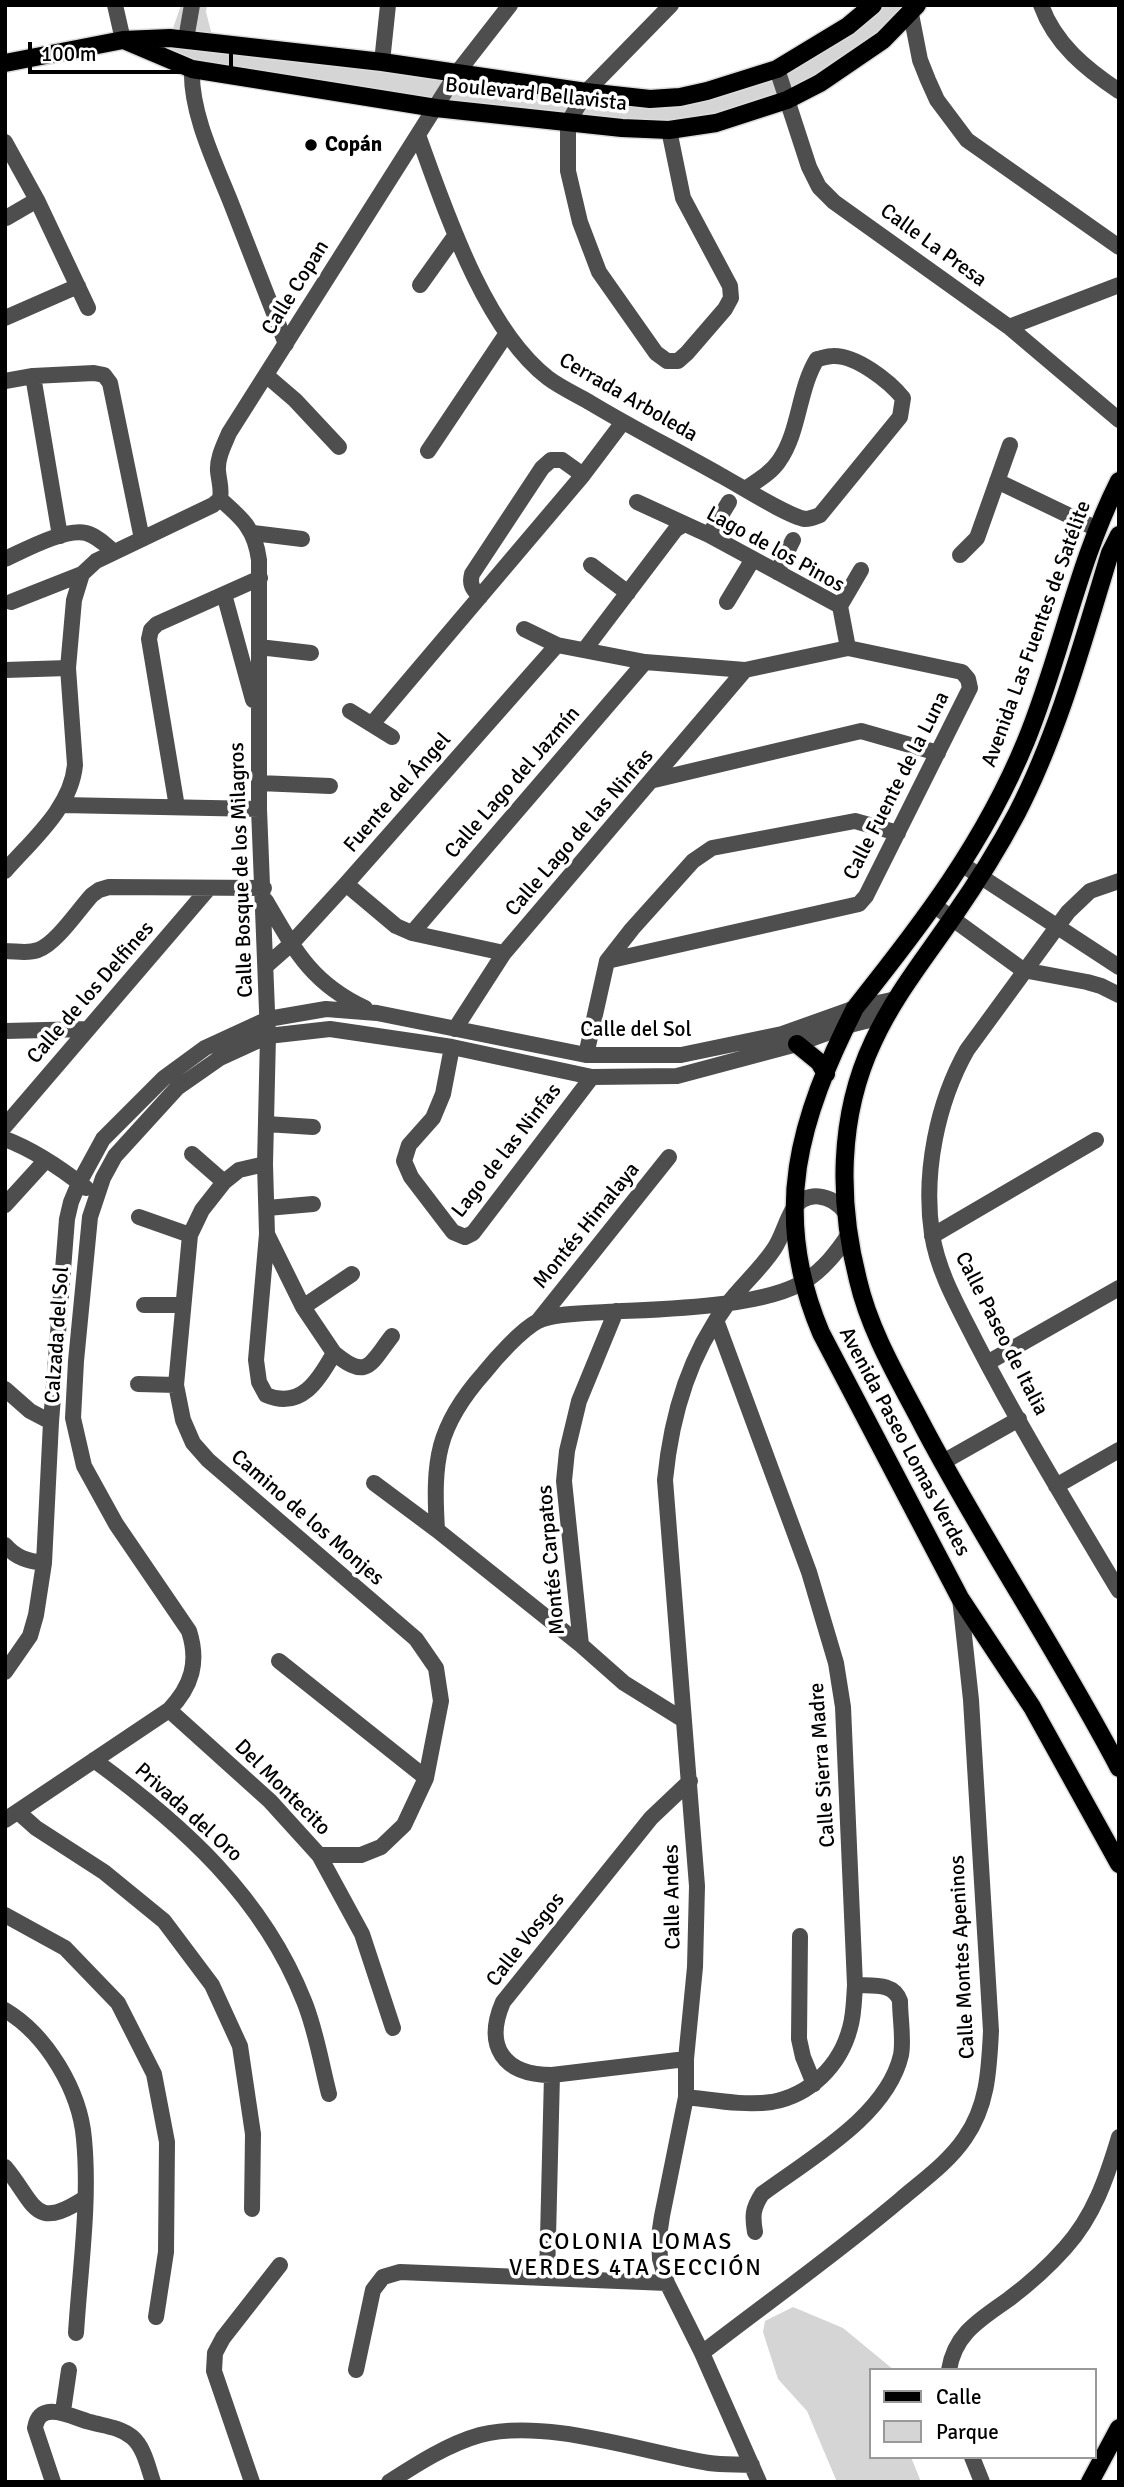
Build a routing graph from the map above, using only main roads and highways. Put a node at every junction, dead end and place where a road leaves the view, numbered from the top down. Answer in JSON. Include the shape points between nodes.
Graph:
{"nodes":[{"id":1,"x":873,"y":5,"type":"edge"},
{"id":2,"x":914,"y":10,"type":"edge"},
{"id":3,"x":122,"y":40,"type":"junction"},
{"id":4,"x":5,"y":63,"type":"edge"},
{"id":5,"x":1119,"y":481,"type":"edge"},
{"id":6,"x":1112,"y":511,"type":"edge"},
{"id":7,"x":1119,"y":535,"type":"edge"},
{"id":8,"x":890,"y":964,"type":"junction"},
{"id":9,"x":908,"y":979,"type":"junction"},
{"id":10,"x":895,"y":999,"type":"joint"},
{"id":11,"x":855,"y":1008,"type":"joint"},
{"id":12,"x":797,"y":1044,"type":"road end"},
{"id":13,"x":826,"y":1074,"type":"junction"},
{"id":14,"x":1119,"y":1768,"type":"edge"},
{"id":15,"x":1119,"y":1864,"type":"edge"},
{"id":16,"x":1119,"y":2428,"type":"edge"},
{"id":17,"x":1090,"y":2482,"type":"edge"}],
"edges":[{"from":1,"to":3,"type":"main road","name":"Boulevard Bellavista","via":[[848,26],[777,69],[707,91],[650,99],[170,37]]},
{"from":2,"to":3,"type":"main road","name":"Boulevard Bellavista","via":[[883,40],[787,100],[716,123],[669,130],[436,108],[192,69]]},
{"from":3,"to":4,"type":"main road","name":"Boulevard Bellavista"},
{"from":5,"to":6,"type":"main road","name":"Avenida Las Fuentes de Satélite"},
{"from":6,"to":8,"type":"main road","name":"Avenida Las Fuentes de Satélite","via":[[1097,529],[1042,701],[1004,792],[963,864]]},
{"from":7,"to":9,"type":"main road","name":"Avenida Las Fuentes de Satélite","via":[[1051,742],[1017,814],[981,877]]},
{"from":8,"to":9,"type":"main road"},
{"from":8,"to":11,"type":"main road","name":"Avenida Las Fuentes de Satélite"},
{"from":9,"to":10,"type":"main road","name":"Avenida Las Fuentes de Satélite"},
{"from":10,"to":14,"type":"main road","name":"Avenida Paseo Lomas Verdes","via":[[855,1088],[847,1135],[845,1212],[858,1281],[888,1359],[943,1462]]},
{"from":11,"to":13,"type":"main road","name":"Avenida Paseo Lomas Verdes"},
{"from":12,"to":13,"type":"main road"},
{"from":13,"to":15,"type":"main road","name":"Avenida Paseo Lomas Verdes","via":[[807,1122],[793,1210],[796,1250],[811,1308],[960,1598],[1032,1707]]},
{"from":16,"to":17,"type":"main road"}]}
